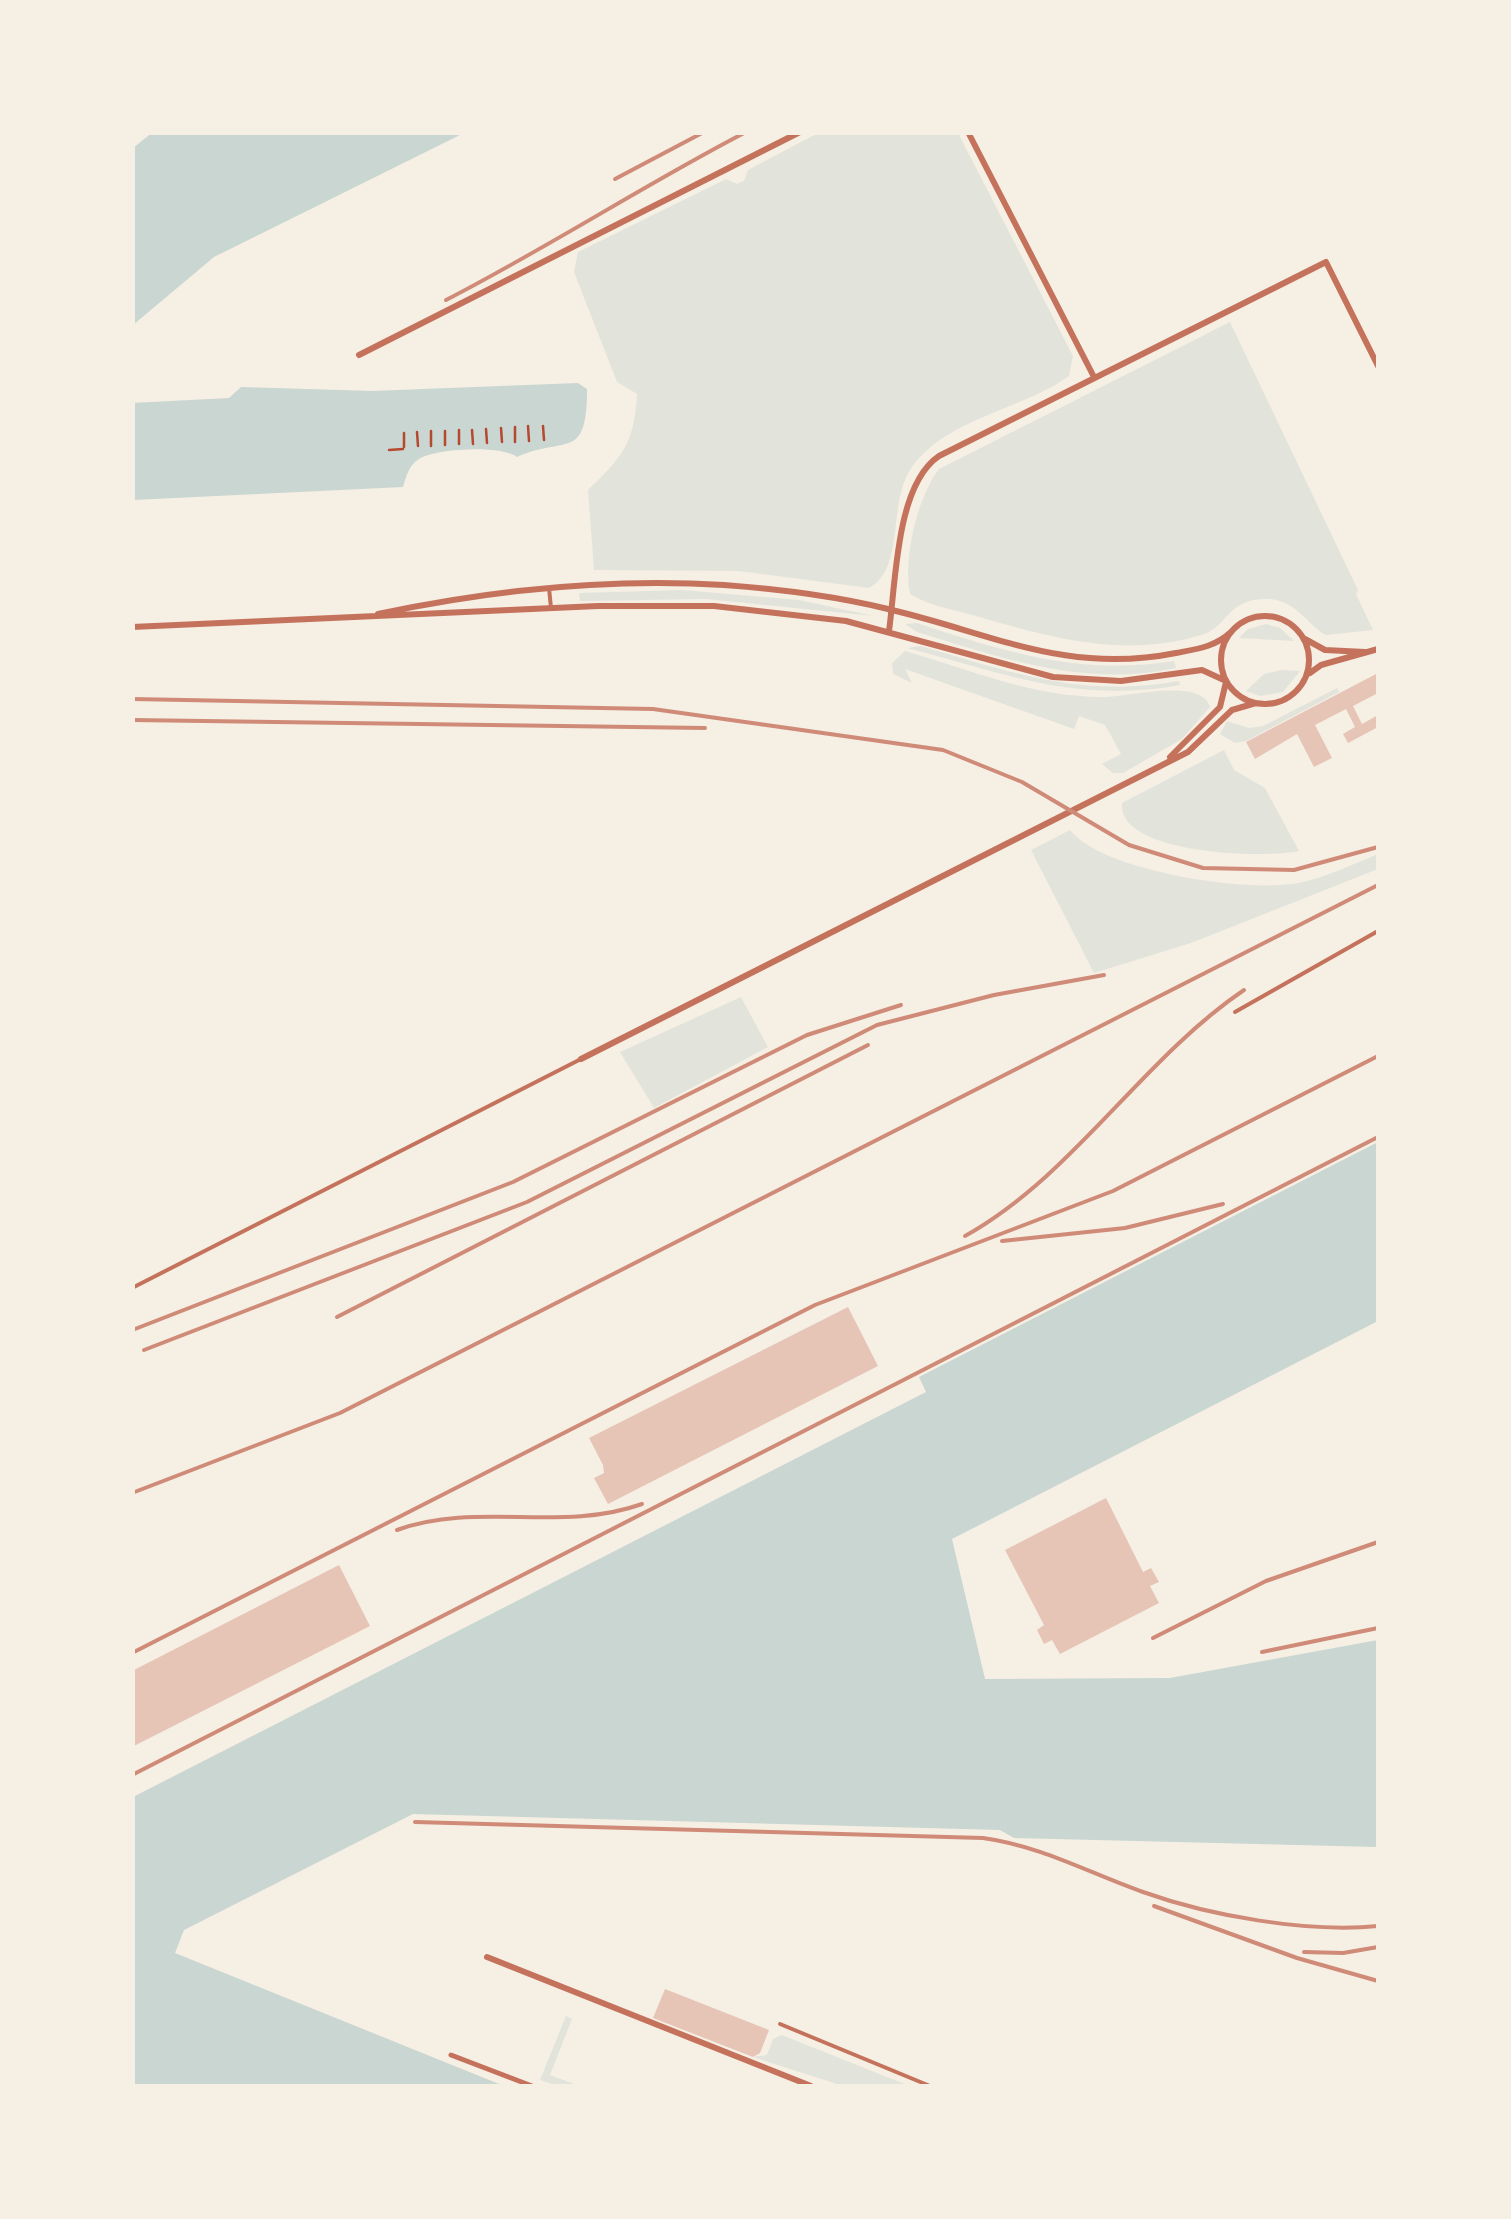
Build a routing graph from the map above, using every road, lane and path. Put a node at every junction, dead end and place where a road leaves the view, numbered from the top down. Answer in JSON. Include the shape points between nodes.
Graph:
{"nodes":[{"id":1,"x":800,"y":132,"type":"edge"},
{"id":2,"x":968,"y":132,"type":"edge"},
{"id":3,"x":359,"y":355,"type":"dead end"},
{"id":4,"x":1378,"y":366,"type":"edge"},
{"id":5,"x":1094,"y":376,"type":"junction"},
{"id":6,"x":528,"y":426,"type":"dead end"},
{"id":7,"x":543,"y":426,"type":"dead end"},
{"id":8,"x":514,"y":427,"type":"dead end"},
{"id":9,"x":486,"y":428,"type":"dead end"},
{"id":10,"x":501,"y":428,"type":"dead end"},
{"id":11,"x":458,"y":430,"type":"dead end"},
{"id":12,"x":472,"y":430,"type":"dead end"},
{"id":13,"x":445,"y":431,"type":"dead end"},
{"id":14,"x":417,"y":432,"type":"dead end"},
{"id":15,"x":431,"y":432,"type":"dead end"},
{"id":16,"x":404,"y":433,"type":"dead end"},
{"id":17,"x":544,"y":440,"type":"dead end"},
{"id":18,"x":529,"y":441,"type":"dead end"},
{"id":19,"x":502,"y":442,"type":"dead end"},
{"id":20,"x":516,"y":442,"type":"dead end"},
{"id":21,"x":487,"y":443,"type":"dead end"},
{"id":22,"x":459,"y":444,"type":"dead end"},
{"id":23,"x":473,"y":444,"type":"dead end"},
{"id":24,"x":446,"y":445,"type":"dead end"},
{"id":25,"x":418,"y":446,"type":"dead end"},
{"id":26,"x":432,"y":446,"type":"dead end"},
{"id":27,"x":388,"y":450,"type":"dead end"},
{"id":28,"x":549,"y":588,"type":"junction"},
{"id":29,"x":551,"y":608,"type":"junction"},
{"id":30,"x":892,"y":610,"type":"junction"},
{"id":31,"x":357,"y":617,"type":"junction"},
{"id":32,"x":132,"y":627,"type":"edge"},
{"id":33,"x":888,"y":631,"type":"junction"},
{"id":34,"x":1231,"y":632,"type":"junction"},
{"id":35,"x":1302,"y":636,"type":"junction"},
{"id":36,"x":1377,"y":650,"type":"edge"},
{"id":37,"x":1306,"y":678,"type":"junction"},
{"id":38,"x":1226,"y":681,"type":"junction"},
{"id":39,"x":1256,"y":704,"type":"junction"},
{"id":40,"x":1163,"y":762,"type":"junction"},
{"id":41,"x":1378,"y":931,"type":"edge"},
{"id":42,"x":1235,"y":1012,"type":"dead end"},
{"id":43,"x":580,"y":1059,"type":"joint"},
{"id":44,"x":132,"y":1288,"type":"edge"},
{"id":45,"x":486,"y":1957,"type":"dead end"},
{"id":46,"x":780,"y":2024,"type":"dead end"},
{"id":47,"x":452,"y":2055,"type":"dead end"},
{"id":48,"x":532,"y":2086,"type":"edge"},
{"id":49,"x":810,"y":2086,"type":"edge"},
{"id":50,"x":930,"y":2086,"type":"edge"}],
"edges":[{"from":1,"to":3,"type":"street"},
{"from":2,"to":5,"type":"street"},
{"from":4,"to":5,"type":"street","via":[[1326,262]]},
{"from":5,"to":30,"type":"street","via":[[923,469],[908,504]]},
{"from":6,"to":18,"type":"path"},
{"from":7,"to":17,"type":"path"},
{"from":8,"to":20,"type":"path"},
{"from":9,"to":21,"type":"path"},
{"from":10,"to":19,"type":"path"},
{"from":11,"to":22,"type":"path"},
{"from":12,"to":23,"type":"path"},
{"from":13,"to":24,"type":"path"},
{"from":14,"to":25,"type":"path"},
{"from":15,"to":26,"type":"path"},
{"from":16,"to":27,"type":"path","via":[[403,448]]},
{"from":28,"to":29,"type":"lane"},
{"from":28,"to":30,"type":"street","via":[[725,586]]},
{"from":28,"to":31,"type":"street"},
{"from":29,"to":31,"type":"street"},
{"from":29,"to":33,"type":"street","via":[[729,606]]},
{"from":30,"to":33,"type":"street"},
{"from":30,"to":34,"type":"street","via":[[1026,651],[1083,660],[1176,653],[1209,646]]},
{"from":31,"to":32,"type":"street"},
{"from":33,"to":38,"type":"street","via":[[1053,677],[1112,681],[1200,670]]},
{"from":34,"to":35,"type":"street","via":[[1248,619],[1270,616]]},
{"from":34,"to":38,"type":"street","via":[[1221,656]]},
{"from":35,"to":36,"type":"street","via":[[1324,650]]},
{"from":35,"to":37,"type":"street","via":[[1309,656]]},
{"from":36,"to":37,"type":"street","via":[[1321,665]]},
{"from":37,"to":39,"type":"street","via":[[1289,697]]},
{"from":38,"to":39,"type":"street"},
{"from":38,"to":40,"type":"street","via":[[1210,720]]},
{"from":39,"to":40,"type":"street","via":[[1234,710],[1195,748]]},
{"from":40,"to":43,"type":"street"},
{"from":41,"to":42,"type":"lane"},
{"from":43,"to":44,"type":"lane"},
{"from":45,"to":49,"type":"street"},
{"from":46,"to":50,"type":"lane"},
{"from":47,"to":48,"type":"street"}]}
